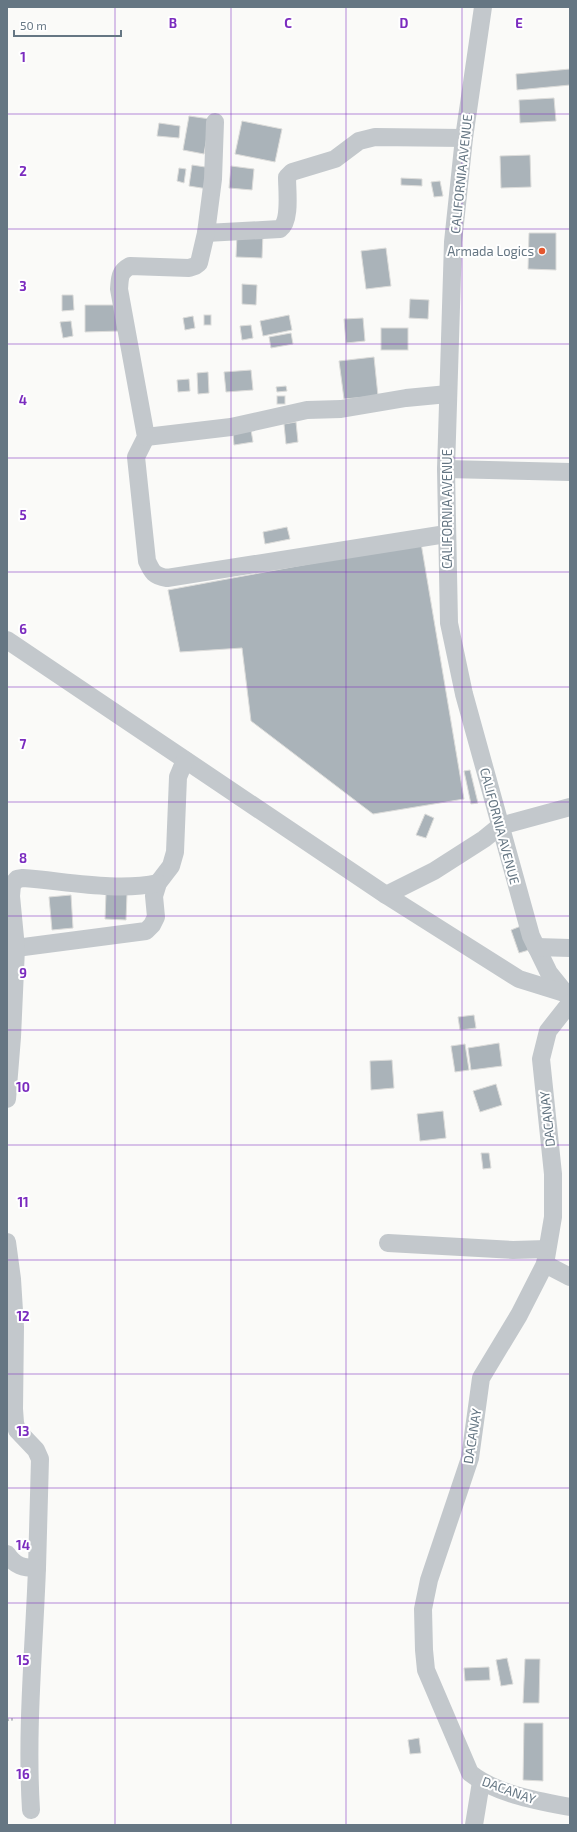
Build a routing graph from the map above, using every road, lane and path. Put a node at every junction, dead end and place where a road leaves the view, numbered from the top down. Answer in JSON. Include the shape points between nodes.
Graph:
{"nodes":[{"id":1,"x":482,"y":7,"type":"edge"},
{"id":2,"x":215,"y":122,"type":"dead end"},
{"id":3,"x":464,"y":138,"type":"junction"},
{"id":4,"x":206,"y":233,"type":"junction"},
{"id":5,"x":448,"y":394,"type":"junction"},
{"id":6,"x":146,"y":437,"type":"junction"},
{"id":7,"x":446,"y":469,"type":"junction"},
{"id":8,"x":570,"y":472,"type":"edge"},
{"id":9,"x":446,"y":534,"type":"junction"},
{"id":10,"x":7,"y":640,"type":"edge"},
{"id":11,"x":185,"y":760,"type":"junction"},
{"id":12,"x":570,"y":807,"type":"edge"},
{"id":13,"x":500,"y":826,"type":"junction"},
{"id":14,"x":158,"y":883,"type":"junction"},
{"id":15,"x":386,"y":895,"type":"junction"},
{"id":16,"x":536,"y":947,"type":"junction"},
{"id":17,"x":16,"y":948,"type":"junction"},
{"id":18,"x":570,"y":948,"type":"edge"},
{"id":19,"x":7,"y":966,"type":"edge"},
{"id":20,"x":568,"y":998,"type":"edge"},
{"id":21,"x":10,"y":1037,"type":"edge"},
{"id":22,"x":7,"y":1099,"type":"edge"},
{"id":23,"x":7,"y":1242,"type":"edge"},
{"id":24,"x":388,"y":1243,"type":"dead end"},
{"id":25,"x":546,"y":1257,"type":"junction"},
{"id":26,"x":570,"y":1277,"type":"edge"},
{"id":27,"x":7,"y":1554,"type":"edge"},
{"id":28,"x":37,"y":1568,"type":"junction"},
{"id":29,"x":482,"y":1782,"type":"junction"},
{"id":30,"x":570,"y":1807,"type":"edge"},
{"id":31,"x":31,"y":1810,"type":"dead end"},
{"id":32,"x":474,"y":1825,"type":"edge"}],
"edges":[{"from":1,"to":3,"type":"street","name":"CALIFORNIA AVENUE"},
{"from":2,"to":4,"type":"street","via":[[214,174]]},
{"from":3,"to":4,"type":"street","via":[[375,136],[359,140],[335,159],[289,174],[287,217],[280,229]]},
{"from":3,"to":5,"type":"street","name":"CALIFORNIA AVENUE","via":[[454,242]]},
{"from":4,"to":6,"type":"street","via":[[199,263],[195,266],[130,266],[120,275],[119,289]]},
{"from":5,"to":6,"type":"street","via":[[341,409],[307,410],[231,427]]},
{"from":5,"to":7,"type":"street","name":"CALIFORNIA AVENUE"},
{"from":6,"to":9,"type":"street","via":[[136,457],[147,560],[152,572],[157,576],[167,578]]},
{"from":7,"to":8,"type":"street"},
{"from":7,"to":9,"type":"street","name":"CALIFORNIA AVENUE"},
{"from":9,"to":13,"type":"street","name":"CALIFORNIA AVENUE","via":[[448,623],[464,694]]},
{"from":10,"to":11,"type":"street"},
{"from":11,"to":14,"type":"street","via":[[178,777],[175,852],[171,866]]},
{"from":11,"to":15,"type":"street"},
{"from":12,"to":13,"type":"street"},
{"from":13,"to":15,"type":"street","via":[[434,871]]},
{"from":13,"to":16,"type":"street","name":"CALIFORNIA AVENUE","via":[[520,902]]},
{"from":14,"to":17,"type":"street","via":[[154,896],[156,917],[146,932]]},
{"from":14,"to":17,"type":"street","via":[[144,886],[17,879],[12,885],[11,896]]},
{"from":15,"to":20,"type":"street","via":[[519,979]]},
{"from":16,"to":18,"type":"street"},
{"from":16,"to":20,"type":"street","name":"CALIFORNIA AVENUE","via":[[549,973]]},
{"from":17,"to":19,"type":"street"},
{"from":17,"to":21,"type":"street"},
{"from":20,"to":25,"type":"street","name":"DACANAY","via":[[548,1031],[541,1059],[553,1174],[553,1217]]},
{"from":21,"to":22,"type":"street"},
{"from":23,"to":28,"type":"street","via":[[15,1327],[16,1423],[18,1430],[36,1450],[40,1459]]},
{"from":24,"to":25,"type":"street","via":[[513,1250]]},
{"from":25,"to":26,"type":"street"},
{"from":25,"to":29,"type":"street","name":"DACANAY","via":[[519,1315],[481,1378],[470,1458],[429,1580],[423,1609],[426,1670],[470,1773]]},
{"from":27,"to":28,"type":"street","via":[[18,1566]]},
{"from":28,"to":31,"type":"street","via":[[29,1785]]},
{"from":29,"to":30,"type":"street","name":"DACANAY","via":[[534,1800]]},
{"from":29,"to":32,"type":"street"}]}
